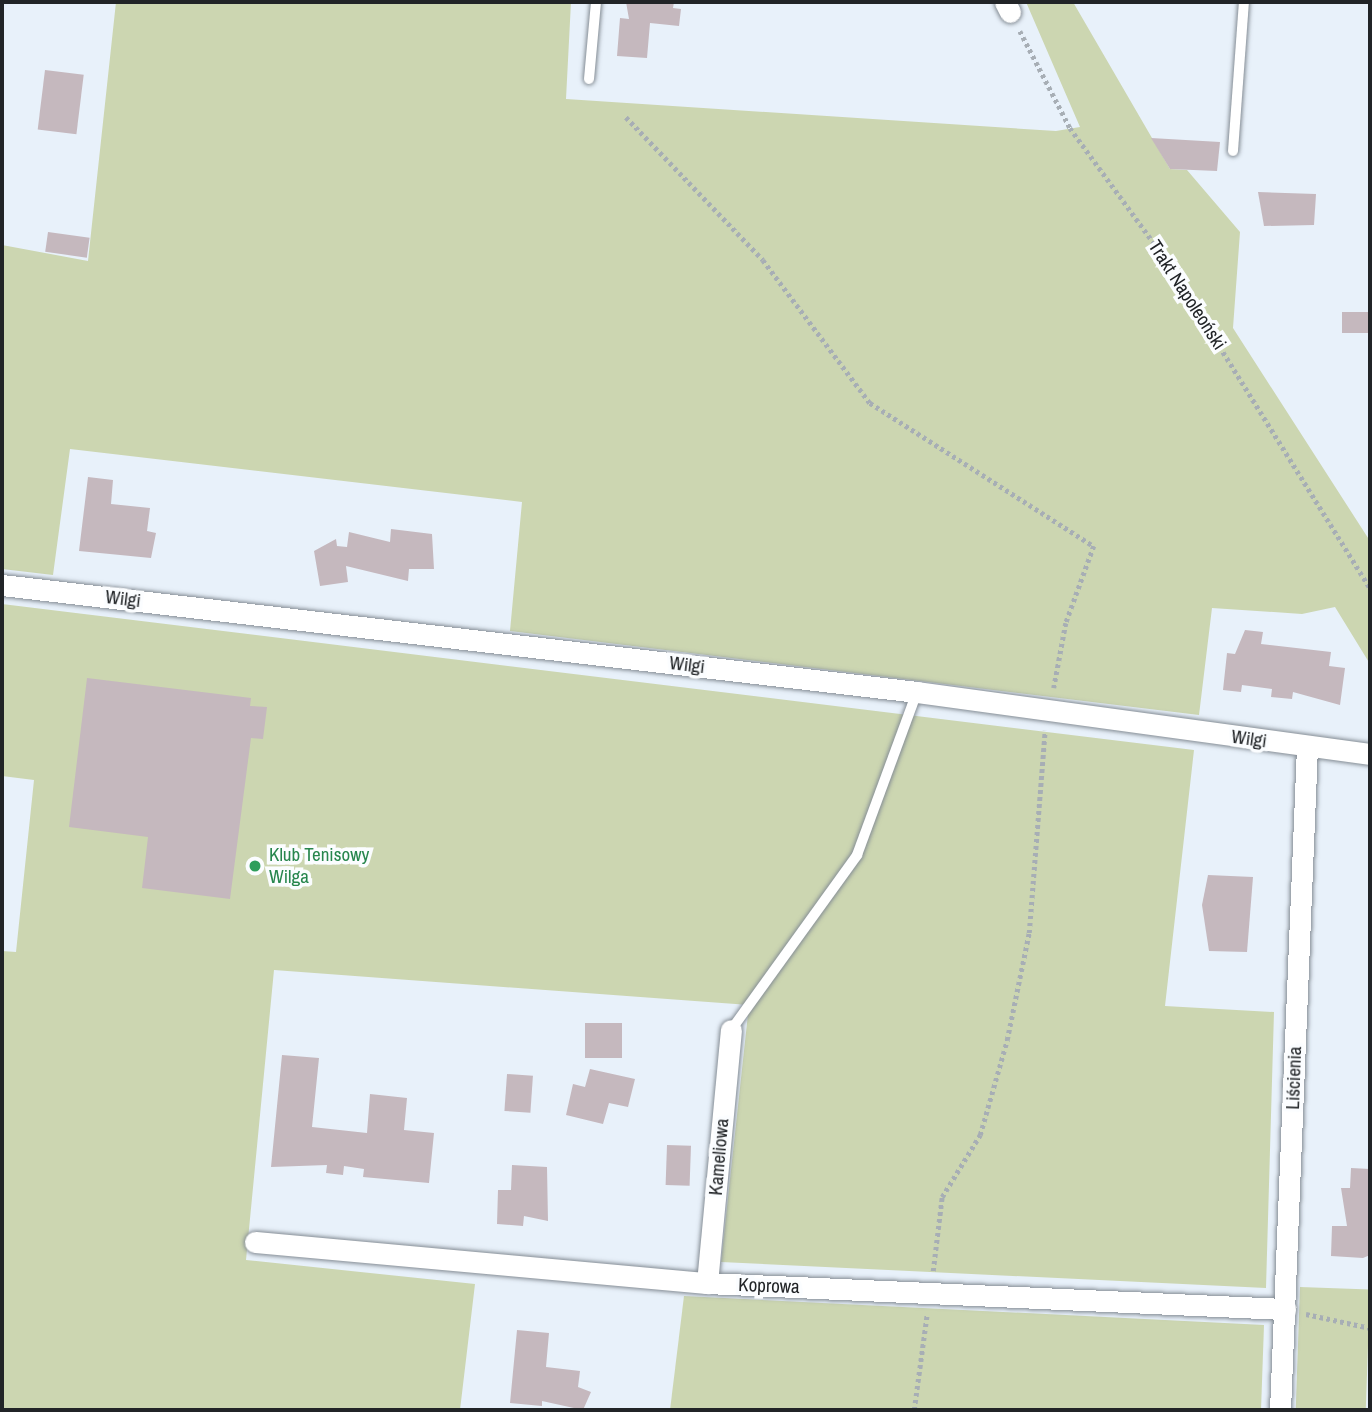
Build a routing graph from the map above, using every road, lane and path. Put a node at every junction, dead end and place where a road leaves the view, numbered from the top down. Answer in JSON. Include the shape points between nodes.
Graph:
{"nodes":[{"id":1,"x":596,"y":2,"type":"edge"},
{"id":2,"x":1244,"y":2,"type":"edge"},
{"id":3,"x":1007,"y":7,"type":"edge"},
{"id":4,"x":589,"y":79,"type":"dead end"},
{"id":5,"x":1233,"y":151,"type":"dead end"},
{"id":6,"x":2,"y":585,"type":"edge"},
{"id":7,"x":1370,"y":588,"type":"edge"},
{"id":8,"x":918,"y":692,"type":"junction"},
{"id":9,"x":1307,"y":747,"type":"junction"},
{"id":10,"x":1370,"y":754,"type":"edge"},
{"id":11,"x":730,"y":1030,"type":"joint"},
{"id":12,"x":256,"y":1242,"type":"dead end"},
{"id":13,"x":707,"y":1283,"type":"junction"},
{"id":14,"x":1285,"y":1309,"type":"junction"},
{"id":15,"x":1370,"y":1328,"type":"edge"},
{"id":16,"x":1280,"y":1410,"type":"edge"}],
"edges":[{"from":1,"to":4,"type":"lane"},
{"from":2,"to":5,"type":"lane"},
{"from":3,"to":7,"type":"path","name":"Trakt Napoleoński","via":[[1070,128],[1164,257]]},
{"from":6,"to":8,"type":"street","name":"Wilgi"},
{"from":8,"to":9,"type":"street","name":"Wilgi"},
{"from":8,"to":11,"type":"lane","via":[[858,855]]},
{"from":9,"to":10,"type":"street","name":"Wilgi"},
{"from":9,"to":14,"type":"street","name":"Liścienia"},
{"from":11,"to":13,"type":"street","name":"Kameliowa"},
{"from":12,"to":13,"type":"street","name":"Koprowa"},
{"from":13,"to":14,"type":"street","name":"Koprowa"},
{"from":14,"to":15,"type":"path"},
{"from":14,"to":16,"type":"street","name":"Liścienia"}]}
